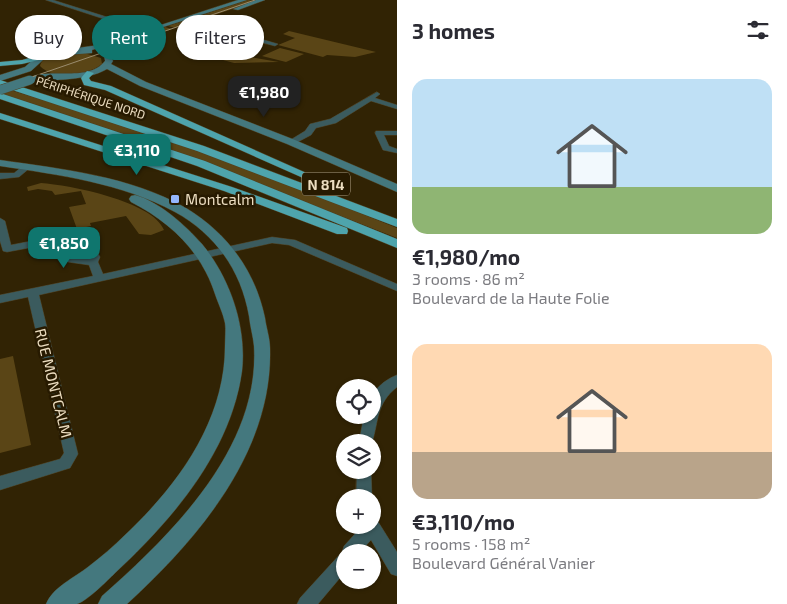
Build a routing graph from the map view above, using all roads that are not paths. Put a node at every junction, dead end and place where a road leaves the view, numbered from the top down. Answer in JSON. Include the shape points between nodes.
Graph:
{"nodes":[{"id":1,"x":48,"y":0,"type":"edge"},
{"id":2,"x":244,"y":0,"type":"edge"},
{"id":3,"x":262,"y":0,"type":"edge"},
{"id":4,"x":97,"y":15,"type":"edge"},
{"id":5,"x":218,"y":15,"type":"edge"},
{"id":6,"x":166,"y":25,"type":"edge"},
{"id":7,"x":176,"y":29,"type":"edge"},
{"id":8,"x":264,"y":41,"type":"edge"},
{"id":9,"x":276,"y":44,"type":"dead end"},
{"id":10,"x":82,"y":50,"type":"edge"},
{"id":11,"x":29,"y":60,"type":"edge"},
{"id":12,"x":40,"y":60,"type":"edge"},
{"id":13,"x":107,"y":61,"type":"junction"},
{"id":14,"x":0,"y":64,"type":"edge"},
{"id":15,"x":35,"y":64,"type":"junction"},
{"id":16,"x":94,"y":72,"type":"junction"},
{"id":17,"x":118,"y":72,"type":"junction"},
{"id":18,"x":58,"y":76,"type":"junction"},
{"id":19,"x":0,"y":78,"type":"edge"},
{"id":20,"x":0,"y":84,"type":"edge"},
{"id":21,"x":0,"y":90,"type":"edge"},
{"id":22,"x":377,"y":94,"type":"dead end"},
{"id":23,"x":0,"y":96,"type":"edge"},
{"id":24,"x":369,"y":98,"type":"junction"},
{"id":25,"x":397,"y":107,"type":"edge"},
{"id":26,"x":0,"y":116,"type":"edge"},
{"id":27,"x":394,"y":133,"type":"dead end"},
{"id":28,"x":291,"y":142,"type":"junction"},
{"id":29,"x":397,"y":151,"type":"edge"},
{"id":30,"x":0,"y":163,"type":"edge"},
{"id":31,"x":27,"y":167,"type":"junction"},
{"id":32,"x":0,"y":173,"type":"edge"},
{"id":33,"x":16,"y":175,"type":"junction"},
{"id":34,"x":0,"y":176,"type":"edge"},
{"id":35,"x":397,"y":188,"type":"edge"},
{"id":36,"x":397,"y":216,"type":"edge"},
{"id":37,"x":0,"y":222,"type":"edge"},
{"id":38,"x":397,"y":223,"type":"edge"},
{"id":39,"x":63,"y":238,"type":"junction"},
{"id":40,"x":397,"y":244,"type":"edge"},
{"id":41,"x":397,"y":251,"type":"edge"},
{"id":42,"x":216,"y":252,"type":"junction"},
{"id":43,"x":93,"y":262,"type":"junction"},
{"id":44,"x":99,"y":278,"type":"junction"},
{"id":45,"x":397,"y":288,"type":"edge"},
{"id":46,"x":33,"y":293,"type":"junction"},
{"id":47,"x":0,"y":299,"type":"edge"},
{"id":48,"x":397,"y":380,"type":"edge"},
{"id":49,"x":381,"y":393,"type":"edge"},
{"id":50,"x":0,"y":483,"type":"edge"},
{"id":51,"x":365,"y":534,"type":"edge"},
{"id":52,"x":377,"y":534,"type":"edge"},
{"id":53,"x":357,"y":544,"type":"edge"},
{"id":54,"x":397,"y":568,"type":"edge"},
{"id":55,"x":336,"y":569,"type":"edge"},
{"id":56,"x":58,"y":604,"type":"edge"},
{"id":57,"x":110,"y":604,"type":"edge"},
{"id":58,"x":306,"y":604,"type":"edge"}],
"edges":[{"from":1,"to":4,"type":"street"},
{"from":2,"to":6,"type":"street"},
{"from":3,"to":5,"type":"street"},
{"from":7,"to":13,"type":"street","via":[[112,51]]},
{"from":8,"to":9,"type":"street"},
{"from":10,"to":13,"type":"street","via":[[95,52]]},
{"from":11,"to":14,"type":"highway"},
{"from":12,"to":15,"type":"street"},
{"from":13,"to":16,"type":"street"},
{"from":13,"to":17,"type":"street"},
{"from":15,"to":18,"type":"street","via":[[40,72]]},
{"from":15,"to":19,"type":"street"},
{"from":16,"to":17,"type":"street"},
{"from":16,"to":18,"type":"street"},
{"from":16,"to":36,"type":"highway","number":"N 814","via":[[85,78],[87,83],[108,88]]},
{"from":17,"to":28,"type":"street"},
{"from":18,"to":21,"type":"street","bridge":true,"via":[[30,80]]},
{"from":20,"to":38,"type":"highway","name":"PÉRIPHÉRIQUE NORD","number":"N 814","via":[[250,165]]},
{"from":22,"to":24,"type":"street"},
{"from":23,"to":40,"type":"highway","name":"PÉRIPHÉRIQUE NORD","number":"N 814","via":[[194,162]]},
{"from":24,"to":25,"type":"street"},
{"from":24,"to":28,"type":"street","via":[[333,122],[313,126],[308,133]]},
{"from":26,"to":41,"type":"highway","number":"N 814","via":[[236,192]]},
{"from":27,"to":29,"type":"street","via":[[379,133],[386,148]]},
{"from":28,"to":35,"type":"street"},
{"from":30,"to":31,"type":"street"},
{"from":31,"to":33,"type":"street"},
{"from":31,"to":42,"type":"street","via":[[94,178],[134,189],[163,202],[200,222]]},
{"from":32,"to":33,"type":"street"},
{"from":33,"to":34,"type":"street"},
{"from":33,"to":42,"type":"street","via":[[91,186],[131,198],[158,212]]},
{"from":37,"to":39,"type":"street","via":[[7,249]]},
{"from":39,"to":43,"type":"street","via":[[72,260]]},
{"from":39,"to":43,"type":"street","via":[[83,234],[95,257]]},
{"from":42,"to":44,"type":"street"},
{"from":42,"to":45,"type":"street","via":[[272,240],[291,242]]},
{"from":42,"to":56,"type":"street","via":[[234,330],[235,360],[219,419],[192,472],[163,510],[106,568]]},
{"from":42,"to":57,"type":"street","via":[[243,273],[251,293],[263,344],[260,392],[249,423],[219,483],[193,522]]},
{"from":43,"to":44,"type":"street"},
{"from":44,"to":46,"type":"street"},
{"from":46,"to":47,"type":"street"},
{"from":46,"to":50,"type":"street","name":"RUE MONTCALM","via":[[71,454],[65,464]]},
{"from":48,"to":49,"type":"street"},
{"from":51,"to":53,"type":"street"},
{"from":52,"to":54,"type":"street"},
{"from":55,"to":58,"type":"street"}]}
